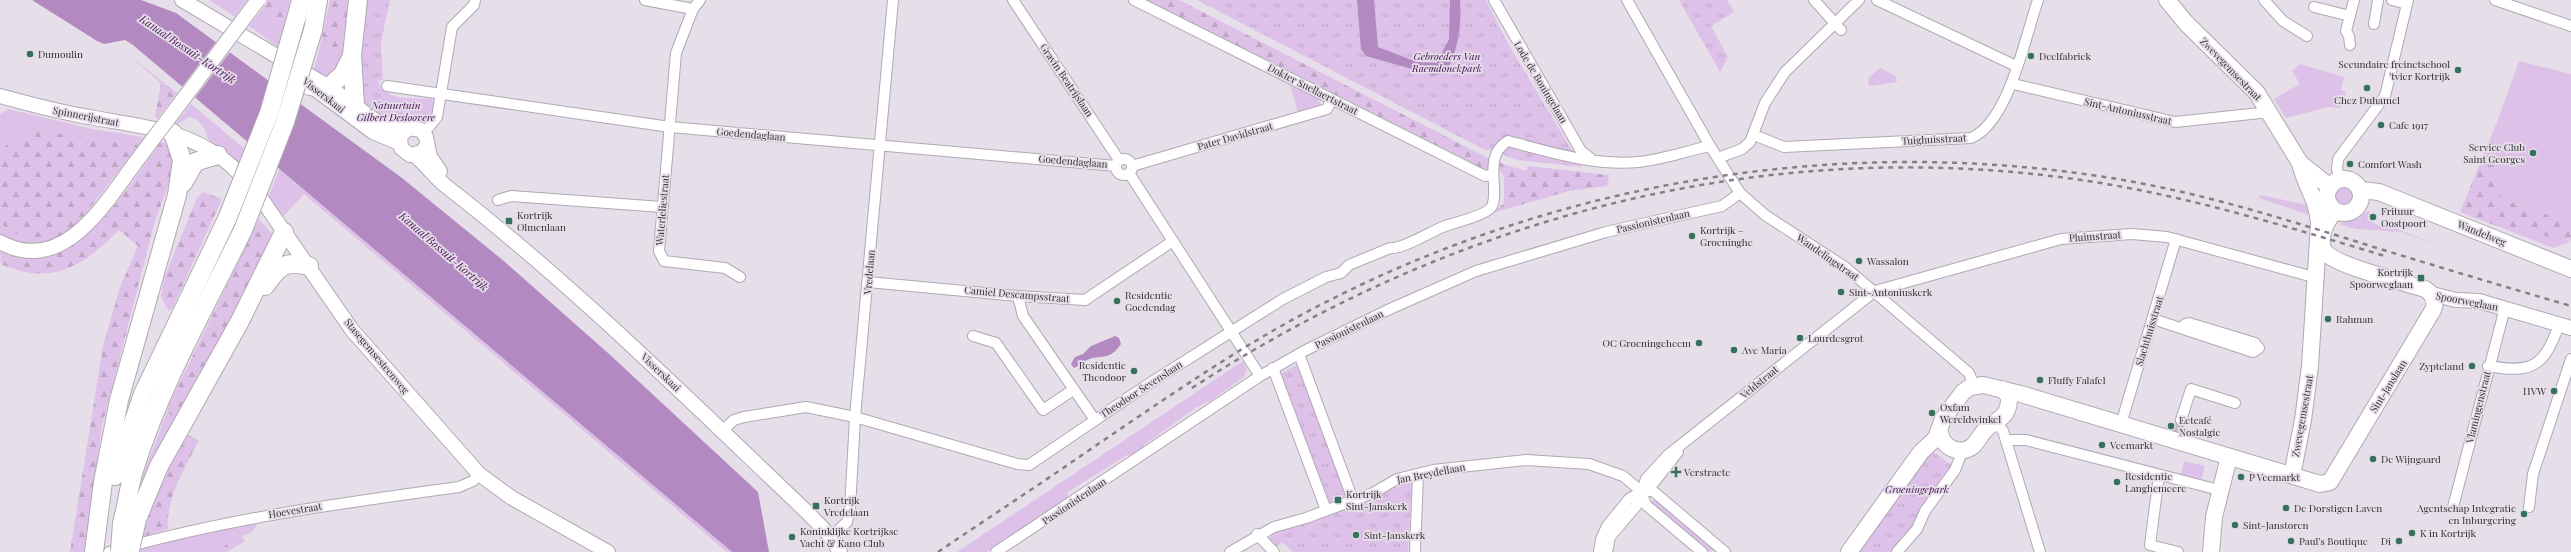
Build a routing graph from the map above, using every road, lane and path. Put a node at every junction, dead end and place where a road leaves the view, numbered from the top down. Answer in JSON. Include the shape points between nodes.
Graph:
{"nodes":[{"id":1,"x":182,"y":0,"type":"edge"},
{"id":2,"x":199,"y":0,"type":"edge"},
{"id":3,"x":258,"y":0,"type":"edge"},
{"id":4,"x":301,"y":0,"type":"edge"},
{"id":5,"x":318,"y":0,"type":"edge"},
{"id":6,"x":358,"y":0,"type":"edge"},
{"id":7,"x":475,"y":0,"type":"edge"},
{"id":8,"x":645,"y":0,"type":"edge"},
{"id":9,"x":700,"y":0,"type":"edge"},
{"id":10,"x":893,"y":0,"type":"edge"},
{"id":11,"x":1013,"y":0,"type":"edge"},
{"id":12,"x":1134,"y":0,"type":"edge"},
{"id":13,"x":1494,"y":0,"type":"edge"},
{"id":14,"x":1627,"y":0,"type":"edge"},
{"id":15,"x":1814,"y":0,"type":"edge"},
{"id":16,"x":1860,"y":0,"type":"edge"},
{"id":17,"x":1877,"y":0,"type":"edge"},
{"id":18,"x":2038,"y":0,"type":"edge"},
{"id":19,"x":2167,"y":0,"type":"edge"},
{"id":20,"x":2264,"y":0,"type":"edge"},
{"id":21,"x":2354,"y":0,"type":"edge"},
{"id":22,"x":2378,"y":0,"type":"edge"},
{"id":23,"x":2392,"y":0,"type":"edge"},
{"id":24,"x":2495,"y":0,"type":"edge"},
{"id":25,"x":2407,"y":2,"type":"edge"},
{"id":26,"x":2314,"y":7,"type":"dead end"},
{"id":27,"x":693,"y":9,"type":"junction"},
{"id":28,"x":2350,"y":16,"type":"junction"},
{"id":29,"x":2374,"y":24,"type":"dead end"},
{"id":30,"x":1838,"y":26,"type":"junction"},
{"id":31,"x":2571,"y":26,"type":"edge"},
{"id":32,"x":2307,"y":36,"type":"dead end"},
{"id":33,"x":248,"y":38,"type":"junction"},
{"id":34,"x":2350,"y":45,"type":"dead end"},
{"id":35,"x":272,"y":54,"type":"junction"},
{"id":36,"x":352,"y":55,"type":"junction"},
{"id":37,"x":2016,"y":66,"type":"junction"},
{"id":38,"x":2013,"y":84,"type":"junction"},
{"id":39,"x":310,"y":86,"type":"junction"},
{"id":40,"x":387,"y":86,"type":"dead end"},
{"id":41,"x":329,"y":87,"type":"junction"},
{"id":42,"x":442,"y":93,"type":"junction"},
{"id":43,"x":0,"y":96,"type":"edge"},
{"id":44,"x":1332,"y":99,"type":"junction"},
{"id":45,"x":355,"y":106,"type":"junction"},
{"id":46,"x":2270,"y":112,"type":"junction"},
{"id":47,"x":670,"y":127,"type":"junction"},
{"id":48,"x":405,"y":130,"type":"junction"},
{"id":49,"x":173,"y":133,"type":"junction"},
{"id":50,"x":1754,"y":135,"type":"junction"},
{"id":51,"x":426,"y":139,"type":"junction"},
{"id":52,"x":399,"y":143,"type":"junction"},
{"id":53,"x":880,"y":146,"type":"junction"},
{"id":54,"x":1710,"y":146,"type":"junction"},
{"id":55,"x":218,"y":155,"type":"junction"},
{"id":56,"x":414,"y":155,"type":"junction"},
{"id":57,"x":1718,"y":158,"type":"junction"},
{"id":58,"x":1592,"y":160,"type":"junction"},
{"id":59,"x":1118,"y":163,"type":"junction"},
{"id":60,"x":2300,"y":163,"type":"junction"},
{"id":61,"x":1131,"y":169,"type":"junction"},
{"id":62,"x":1492,"y":175,"type":"junction"},
{"id":63,"x":2335,"y":183,"type":"junction"},
{"id":64,"x":1740,"y":193,"type":"junction"},
{"id":65,"x":177,"y":195,"type":"junction"},
{"id":66,"x":2360,"y":195,"type":"junction"},
{"id":67,"x":498,"y":200,"type":"dead end"},
{"id":68,"x":470,"y":204,"type":"junction"},
{"id":69,"x":662,"y":207,"type":"junction"},
{"id":70,"x":2333,"y":208,"type":"junction"},
{"id":71,"x":2319,"y":224,"type":"junction"},
{"id":72,"x":284,"y":232,"type":"junction"},
{"id":73,"x":2176,"y":239,"type":"junction"},
{"id":74,"x":1173,"y":241,"type":"junction"},
{"id":75,"x":0,"y":242,"type":"edge"},
{"id":76,"x":2342,"y":263,"type":"junction"},
{"id":77,"x":309,"y":266,"type":"junction"},
{"id":78,"x":2570,"y":266,"type":"edge"},
{"id":79,"x":740,"y":277,"type":"dead end"},
{"id":80,"x":2317,"y":278,"type":"junction"},
{"id":81,"x":868,"y":282,"type":"junction"},
{"id":82,"x":1875,"y":291,"type":"junction"},
{"id":83,"x":2432,"y":294,"type":"junction"},
{"id":84,"x":1018,"y":296,"type":"junction"},
{"id":85,"x":2504,"y":308,"type":"junction"},
{"id":86,"x":2314,"y":309,"type":"junction"},
{"id":87,"x":2153,"y":319,"type":"junction"},
{"id":88,"x":240,"y":321,"type":"junction"},
{"id":89,"x":2565,"y":326,"type":"edge"},
{"id":90,"x":2183,"y":327,"type":"junction"},
{"id":91,"x":1231,"y":331,"type":"junction"},
{"id":92,"x":972,"y":336,"type":"dead end"},
{"id":93,"x":1299,"y":354,"type":"junction"},
{"id":94,"x":2571,"y":359,"type":"edge"},
{"id":95,"x":2488,"y":366,"type":"junction"},
{"id":96,"x":1274,"y":368,"type":"junction"},
{"id":97,"x":1260,"y":376,"type":"junction"},
{"id":98,"x":1972,"y":387,"type":"junction"},
{"id":99,"x":2002,"y":389,"type":"junction"},
{"id":100,"x":1073,"y":390,"type":"junction"},
{"id":101,"x":2235,"y":403,"type":"dead end"},
{"id":102,"x":855,"y":417,"type":"junction"},
{"id":103,"x":1095,"y":420,"type":"junction"},
{"id":104,"x":2181,"y":420,"type":"tunnel mouth"},
{"id":105,"x":1997,"y":423,"type":"junction"},
{"id":106,"x":2121,"y":424,"type":"junction"},
{"id":107,"x":722,"y":430,"type":"junction"},
{"id":108,"x":1940,"y":432,"type":"junction"},
{"id":109,"x":2006,"y":440,"type":"junction"},
{"id":110,"x":1963,"y":450,"type":"junction"},
{"id":111,"x":2229,"y":457,"type":"junction"},
{"id":112,"x":479,"y":474,"type":"junction"},
{"id":113,"x":1418,"y":474,"type":"junction"},
{"id":114,"x":2160,"y":475,"type":"junction"},
{"id":115,"x":2292,"y":475,"type":"junction"},
{"id":116,"x":2220,"y":490,"type":"junction"},
{"id":117,"x":1641,"y":491,"type":"junction"},
{"id":118,"x":1353,"y":500,"type":"junction"},
{"id":119,"x":2453,"y":507,"type":"dead end"},
{"id":120,"x":2529,"y":508,"type":"dead end"},
{"id":121,"x":1326,"y":510,"type":"junction"},
{"id":122,"x":130,"y":521,"type":"junction"},
{"id":123,"x":101,"y":530,"type":"junction"},
{"id":124,"x":1257,"y":534,"type":"junction"},
{"id":125,"x":831,"y":537,"type":"junction"},
{"id":126,"x":1723,"y":551,"type":"edge"},
{"id":127,"x":94,"y":552,"type":"edge"},
{"id":128,"x":102,"y":552,"type":"edge"},
{"id":129,"x":110,"y":552,"type":"edge"},
{"id":130,"x":120,"y":552,"type":"edge"},
{"id":131,"x":129,"y":552,"type":"edge"},
{"id":132,"x":608,"y":552,"type":"edge"},
{"id":133,"x":840,"y":552,"type":"edge"},
{"id":134,"x":996,"y":552,"type":"edge"},
{"id":135,"x":1230,"y":552,"type":"edge"},
{"id":136,"x":1274,"y":552,"type":"edge"},
{"id":137,"x":1415,"y":552,"type":"edge"},
{"id":138,"x":1599,"y":552,"type":"edge"},
{"id":139,"x":1607,"y":552,"type":"edge"},
{"id":140,"x":1702,"y":552,"type":"edge"},
{"id":141,"x":1849,"y":552,"type":"edge"},
{"id":142,"x":1897,"y":552,"type":"edge"},
{"id":143,"x":2040,"y":552,"type":"edge"},
{"id":144,"x":2178,"y":552,"type":"edge"},
{"id":145,"x":2211,"y":552,"type":"edge"}],
"edges":[{"from":1,"to":33,"type":"street","name":"Visserskaai"},
{"from":2,"to":33,"type":"street","via":[[218,12]]},
{"from":3,"to":75,"type":"street","bridge":true,"via":[[93,217],[68,241],[39,250],[22,250]]},
{"from":4,"to":123,"type":"highway","bridge":true,"via":[[269,113],[249,169],[143,394],[120,456]]},
{"from":5,"to":122,"type":"highway","bridge":true,"via":[[313,30],[287,116],[243,230],[170,376],[134,468]]},
{"from":6,"to":36,"type":"highway"},
{"from":7,"to":42,"type":"street","via":[[474,5],[452,27]]},
{"from":8,"to":27,"type":"street"},
{"from":9,"to":27,"type":"street","name":"Waterleliestraat"},
{"from":10,"to":53,"type":"street","name":"Vredelaan"},
{"from":11,"to":59,"type":"street","name":"Gravin Beatrijslaan"},
{"from":12,"to":44,"type":"street","name":"Dokter Snellaertstraat"},
{"from":13,"to":58,"type":"street","name":"Lode de Boningelaan","via":[[1581,151]]},
{"from":14,"to":54,"type":"street","name":"Wandelingstraat"},
{"from":15,"to":30,"type":"street"},
{"from":16,"to":30,"type":"street"},
{"from":17,"to":37,"type":"street"},
{"from":18,"to":37,"type":"street","name":"Tuighuisstraat"},
{"from":19,"to":46,"type":"main road","name":"Zwevegemsestraat","via":[[2186,23],[2257,93]]},
{"from":20,"to":32,"type":"street","via":[[2283,21]]},
{"from":21,"to":28,"type":"street"},
{"from":22,"to":29,"type":"street"},
{"from":23,"to":25,"type":"street"},
{"from":24,"to":31,"type":"street"},
{"from":25,"to":63,"type":"street","via":[[2385,96],[2338,159]]},
{"from":26,"to":28,"type":"street"},
{"from":27,"to":47,"type":"street","name":"Waterleliestraat","via":[[676,53]]},
{"from":28,"to":34,"type":"street","via":[[2346,32]]},
{"from":30,"to":50,"type":"street","via":[[1785,72],[1772,90]]},
{"from":33,"to":35,"type":"street","name":"Visserskaai"},
{"from":35,"to":39,"type":"street","name":"Visserskaai"},
{"from":35,"to":41,"type":"street","name":"Visserskaai"},
{"from":36,"to":41,"type":"highway","via":[[343,74]]},
{"from":36,"to":45,"type":"highway"},
{"from":37,"to":38,"type":"street","name":"Tuighuisstraat"},
{"from":38,"to":46,"type":"street","name":"Sint-Antoniusstraat","via":[[2183,123]]},
{"from":38,"to":50,"type":"street","name":"Tuighuisstraat","via":[[2003,104],[1979,134],[1971,138],[1784,147]]},
{"from":39,"to":41,"type":"highway","via":[[325,89]]},
{"from":39,"to":52,"type":"street","name":"Visserskaai","via":[[373,132]]},
{"from":40,"to":42,"type":"street","name":"Goedendaglaan"},
{"from":41,"to":45,"type":"street","name":"Visserskaai"},
{"from":42,"to":47,"type":"street","name":"Goedendaglaan"},
{"from":42,"to":51,"type":"street","via":[[435,122]]},
{"from":43,"to":49,"type":"street","name":"Spinnerijstraat","via":[[87,117]]},
{"from":44,"to":61,"type":"street","name":"Pater Davidstraat","via":[[1327,108]]},
{"from":44,"to":62,"type":"street","name":"Dokter Snellaertstraat","via":[[1485,176]]},
{"from":45,"to":48,"type":"street","name":"Visserskaai","via":[[380,123]]},
{"from":46,"to":60,"type":"main road","name":"Zwevegemsestraat"},
{"from":47,"to":53,"type":"street","name":"Goedendaglaan"},
{"from":47,"to":69,"type":"street","name":"Waterleliestraat"},
{"from":48,"to":51,"type":"street","via":[[413,127]]},
{"from":48,"to":52,"type":"street","via":[[400,136]]},
{"from":49,"to":55,"type":"street","name":"Stasegemsesteenweg"},
{"from":49,"to":65,"type":"highway","via":[[182,160]]},
{"from":50,"to":57,"type":"street","via":[[1742,149]]},
{"from":51,"to":56,"type":"street","via":[[422,152]]},
{"from":51,"to":68,"type":"street","name":"Visserskaai","via":[[432,162]]},
{"from":52,"to":56,"type":"street","via":[[404,152]]},
{"from":53,"to":59,"type":"street","name":"Goedendaglaan"},
{"from":53,"to":81,"type":"street","name":"Vredelaan"},
{"from":54,"to":57,"type":"street","name":"Wandelingstraat"},
{"from":54,"to":58,"type":"street","via":[[1638,162]]},
{"from":55,"to":65,"type":"highway","via":[[200,159],[193,164]]},
{"from":55,"to":72,"type":"street","name":"Stasegemsesteenweg","via":[[254,190]]},
{"from":56,"to":68,"type":"street","name":"Visserskaai","via":[[442,183]]},
{"from":57,"to":64,"type":"street","name":"Wandelingstraat"},
{"from":58,"to":62,"type":"street","name":"Theodoor Sevenslaan","via":[[1508,141],[1497,151]]},
{"from":59,"to":61,"type":"street","via":[[1128,160]]},
{"from":60,"to":63,"type":"main road","name":"Zwevegemsestraat"},
{"from":60,"to":71,"type":"main road","name":"Zwevegemsestraat","via":[[2303,176],[2316,202]]},
{"from":61,"to":74,"type":"street"},
{"from":62,"to":91,"type":"street","name":"Theodoor Sevenslaan","via":[[1493,202],[1487,211],[1429,232],[1396,249],[1390,248],[1349,265],[1341,273],[1326,277],[1283,299]]},
{"from":63,"to":66,"type":"main road","via":[[2350,180]]},
{"from":63,"to":70,"type":"main road","via":[[2327,194]]},
{"from":64,"to":82,"type":"street","name":"Wandelingstraat","via":[[1765,215],[1845,267]]},
{"from":64,"to":93,"type":"street","name":"Passionistenlaan","via":[[1722,206],[1606,232],[1476,271],[1390,309]]},
{"from":65,"to":123,"type":"highway","via":[[119,400]]},
{"from":66,"to":70,"type":"main road","via":[[2357,207],[2351,212],[2343,213]]},
{"from":66,"to":78,"type":"main road","name":"Wandelweg","via":[[2374,191]]},
{"from":67,"to":69,"type":"street","via":[[511,196]]},
{"from":68,"to":107,"type":"street","name":"Visserskaai","via":[[605,319]]},
{"from":69,"to":79,"type":"street","name":"Waterleliestraat","via":[[658,251],[664,261],[725,268]]},
{"from":70,"to":71,"type":"main road","name":"Zwevegemsestraat"},
{"from":70,"to":76,"type":"main road","via":[[2325,225],[2322,244],[2326,253]]},
{"from":71,"to":80,"type":"main road","name":"Zwevegemsestraat"},
{"from":72,"to":77,"type":"street","name":"Stasegemsesteenweg"},
{"from":72,"to":88,"type":"highway"},
{"from":73,"to":80,"type":"street","name":"Pluimstraat"},
{"from":73,"to":82,"type":"street","name":"Pluimstraat","via":[[2132,234],[2061,239]]},
{"from":73,"to":87,"type":"street","name":"Slachthuisstraat"},
{"from":74,"to":84,"type":"street","name":"Camiel Descampsstraat","via":[[1085,300]]},
{"from":74,"to":91,"type":"street"},
{"from":76,"to":83,"type":"main road","name":"Spoorweglaan","via":[[2425,289]]},
{"from":76,"to":86,"type":"main road","name":"Zwevegemsestraat","via":[[2330,262],[2325,266]]},
{"from":77,"to":88,"type":"highway","via":[[294,262],[277,269]]},
{"from":77,"to":112,"type":"street","name":"Stasegemsesteenweg","via":[[352,330]]},
{"from":80,"to":86,"type":"main road","name":"Zwevegemsestraat"},
{"from":81,"to":84,"type":"street","name":"Camiel Descampsstraat"},
{"from":81,"to":102,"type":"street","name":"Vredelaan"},
{"from":82,"to":98,"type":"street","name":"Wandelingstraat","via":[[1969,373]]},
{"from":82,"to":117,"type":"street","name":"Veldstraat","via":[[1668,455],[1646,479]]},
{"from":83,"to":85,"type":"street","name":"Spoorweglaan","via":[[2456,300],[2479,301]]},
{"from":83,"to":115,"type":"main road","name":"Sint-Janslaan","via":[[2435,302],[2433,310],[2335,477],[2323,484]]},
{"from":84,"to":100,"type":"street","via":[[1023,316]]},
{"from":85,"to":89,"type":"street","name":"Spoorweglaan"},
{"from":85,"to":95,"type":"street","name":"Vlamingenstraat"},
{"from":86,"to":115,"type":"main road","name":"Zwevegemsestraat","via":[[2308,381]]},
{"from":87,"to":90,"type":"street"},
{"from":87,"to":106,"type":"street","name":"Slachthuisstraat"},
{"from":88,"to":122,"type":"highway"},
{"from":89,"to":95,"type":"street","via":[[2541,361],[2532,366],[2515,370]]},
{"from":90,"to":90,"type":"street","via":[[2186,331],[2252,352],[2258,348],[2255,343],[2189,323]]},
{"from":91,"to":97,"type":"street"},
{"from":91,"to":103,"type":"street","name":"Theodoor Sevenslaan"},
{"from":92,"to":100,"type":"street","via":[[996,343],[1043,410]]},
{"from":93,"to":96,"type":"street","name":"Passionistenlaan"},
{"from":93,"to":118,"type":"street"},
{"from":94,"to":120,"type":"street","via":[[2533,474]]},
{"from":95,"to":119,"type":"street","name":"Vlamingenstraat"},
{"from":96,"to":97,"type":"street","name":"Passionistenlaan"},
{"from":96,"to":121,"type":"street"},
{"from":97,"to":134,"type":"street","name":"Passionistenlaan"},
{"from":98,"to":99,"type":"main road","via":[[1983,385]]},
{"from":98,"to":108,"type":"main road","via":[[1960,396],[1943,419]]},
{"from":99,"to":105,"type":"main road","via":[[2008,394],[2009,400],[2005,414]]},
{"from":99,"to":106,"type":"main road"},
{"from":100,"to":103,"type":"street"},
{"from":101,"to":104,"type":"street","via":[[2191,389]]},
{"from":102,"to":103,"type":"street","name":"Theodoor Sevenslaan","via":[[1023,465],[1038,460]]},
{"from":102,"to":107,"type":"street","name":"Theodoor Sevenslaan","via":[[806,407],[744,417],[734,420]]},
{"from":102,"to":125,"type":"street","name":"Vredelaan","via":[[850,509],[847,522]]},
{"from":105,"to":109,"type":"street"},
{"from":105,"to":110,"type":"main road","via":[[1987,428],[1974,445]]},
{"from":106,"to":111,"type":"main road","via":[[2176,436]]},
{"from":107,"to":125,"type":"street","name":"Visserskaai"},
{"from":108,"to":110,"type":"main road","via":[[1943,442],[1949,447]]},
{"from":108,"to":141,"type":"main road","via":[[1921,452]]},
{"from":109,"to":114,"type":"street","via":[[2026,440]]},
{"from":109,"to":143,"type":"street"},
{"from":110,"to":142,"type":"street","via":[[1955,470],[1925,511],[1917,529]]},
{"from":111,"to":115,"type":"main road"},
{"from":111,"to":116,"type":"main road"},
{"from":112,"to":129,"type":"street","name":"Hoevestraat","via":[[473,481],[459,487],[282,512],[212,525]]},
{"from":112,"to":132,"type":"street","name":"Stasegemsesteenweg","via":[[512,498]]},
{"from":113,"to":117,"type":"street","name":"Jan Breydellaan","via":[[1502,461],[1568,461],[1612,472],[1628,480]]},
{"from":113,"to":118,"type":"street","name":"Jan Breydellaan","via":[[1393,480],[1376,492]]},
{"from":113,"to":137,"type":"street"},
{"from":114,"to":116,"type":"street"},
{"from":114,"to":144,"type":"street","via":[[2150,545]]},
{"from":116,"to":145,"type":"main road","via":[[2212,531]]},
{"from":117,"to":126,"type":"street","via":[[1653,491]]},
{"from":117,"to":138,"type":"street","name":"Veldstraat","via":[[1629,499],[1607,526]]},
{"from":117,"to":139,"type":"street","name":"Veldstraat","via":[[1636,505],[1612,534]]},
{"from":117,"to":140,"type":"street","via":[[1646,505]]},
{"from":118,"to":121,"type":"street","name":"Jan Breydellaan"},
{"from":121,"to":124,"type":"street","name":"Jan Breydellaan","via":[[1291,520]]},
{"from":122,"to":130,"type":"highway","bridge":true},
{"from":122,"to":131,"type":"highway","bridge":true},
{"from":123,"to":127,"type":"highway"},
{"from":123,"to":128,"type":"highway"},
{"from":124,"to":135,"type":"street","name":"Jan Breydellaan"},
{"from":124,"to":136,"type":"street"},
{"from":125,"to":133,"type":"street","name":"Visserskaai"}]}
